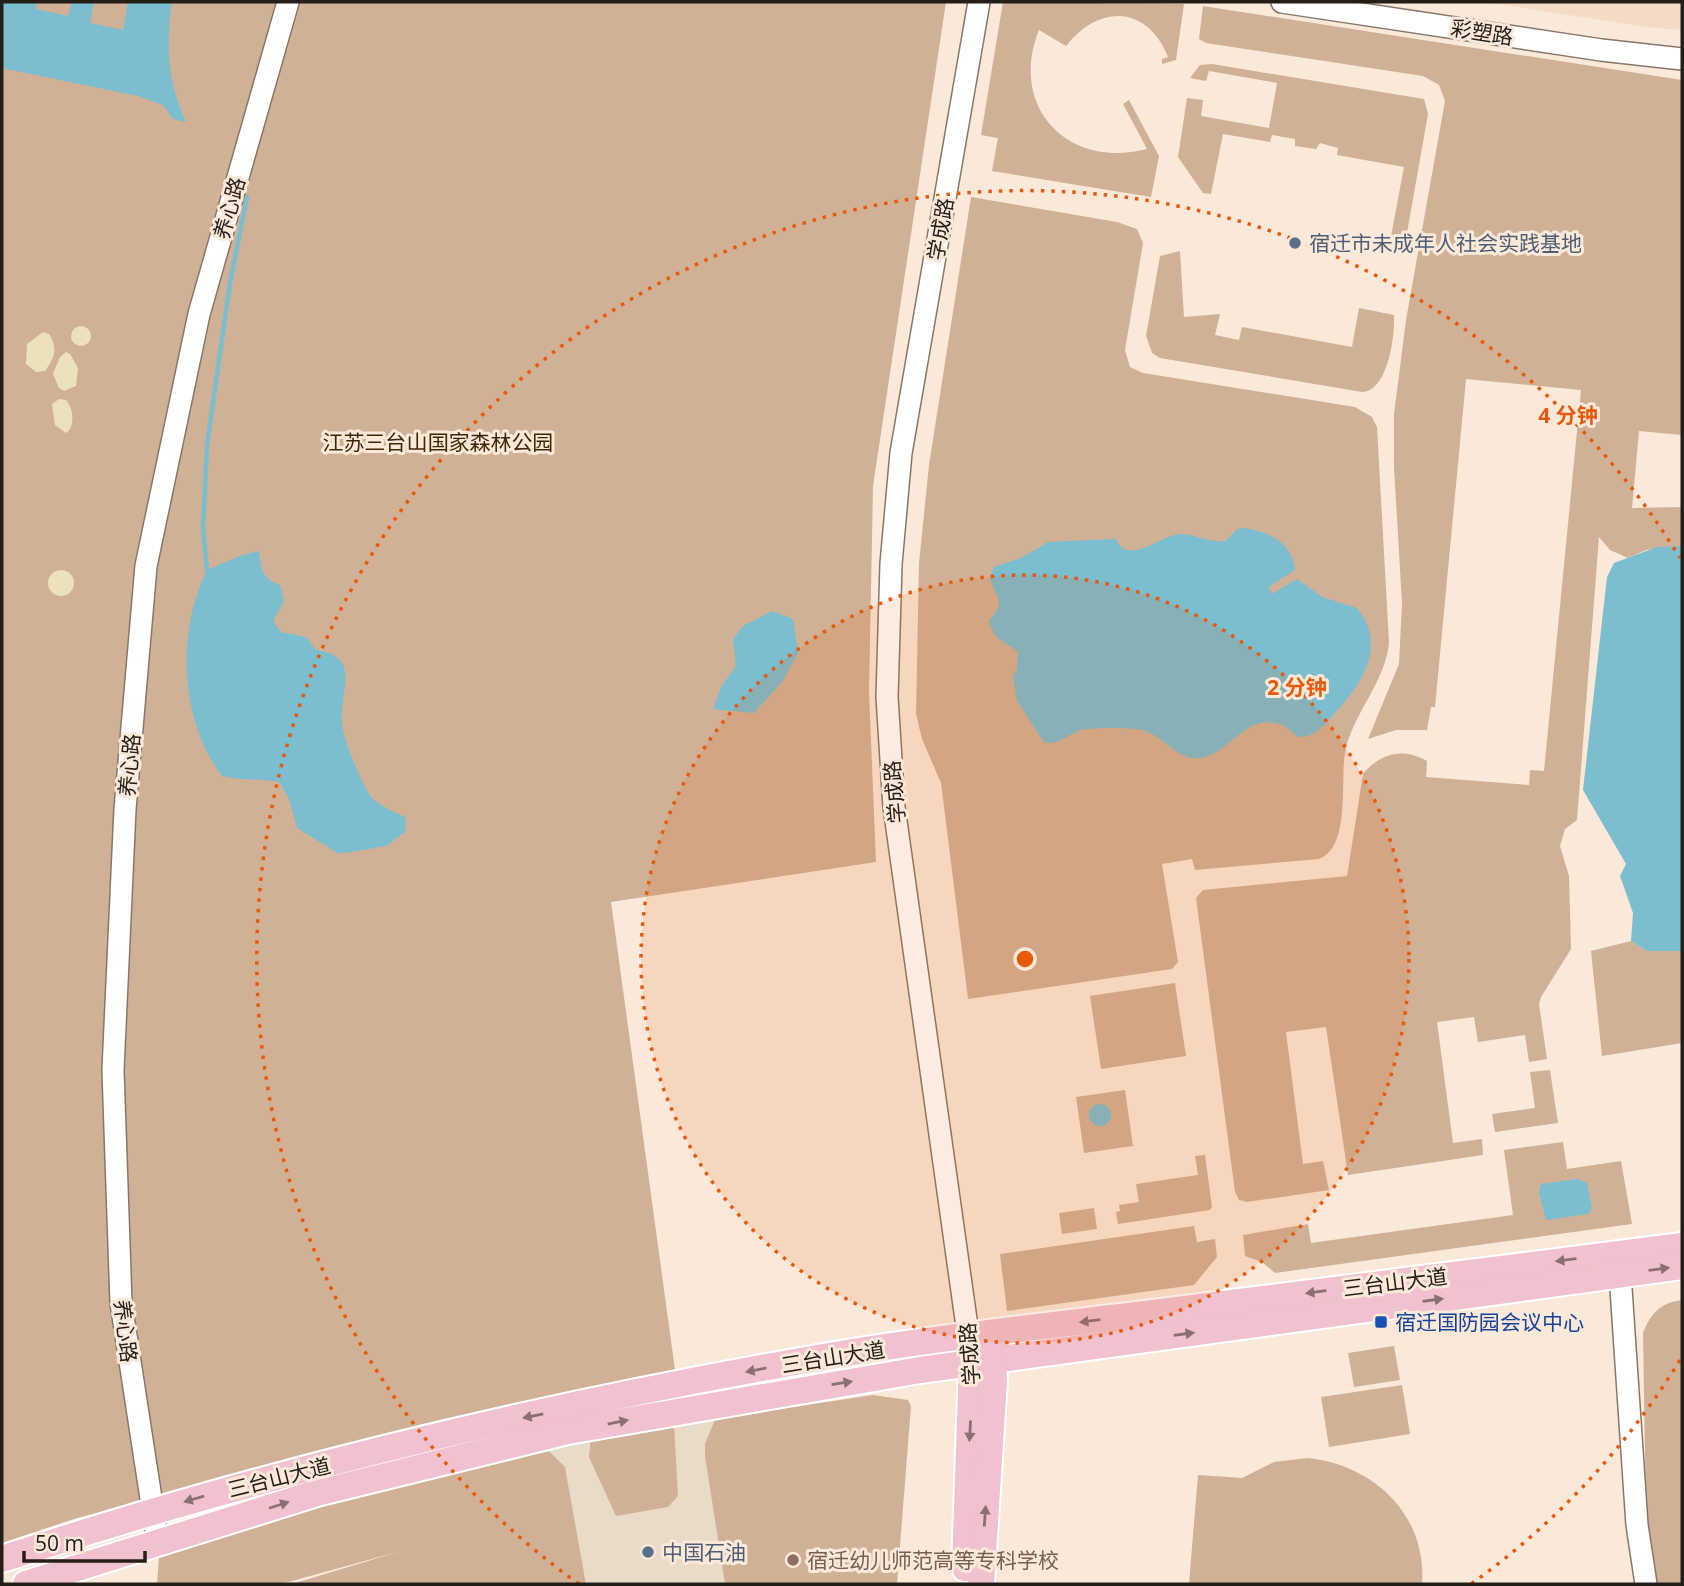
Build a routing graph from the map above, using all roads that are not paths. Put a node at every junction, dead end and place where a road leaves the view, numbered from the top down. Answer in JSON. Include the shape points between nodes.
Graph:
{"nodes":[{"id":1,"x":288,"y":2,"type":"edge"},
{"id":2,"x":979,"y":2,"type":"edge"},
{"id":3,"x":1282,"y":2,"type":"edge"},
{"id":4,"x":1682,"y":59,"type":"edge"},
{"id":5,"x":1682,"y":1246,"type":"edge"},
{"id":6,"x":1620,"y":1264,"type":"junction"},
{"id":7,"x":1682,"y":1266,"type":"edge"},
{"id":8,"x":980,"y":1335,"type":"junction"},
{"id":9,"x":984,"y":1362,"type":"junction"},
{"id":10,"x":153,"y":1511,"type":"junction"},
{"id":11,"x":158,"y":1544,"type":"junction"},
{"id":12,"x":2,"y":1559,"type":"edge"},
{"id":13,"x":26,"y":1584,"type":"edge"},
{"id":14,"x":964,"y":1584,"type":"edge"},
{"id":15,"x":981,"y":1584,"type":"edge"},
{"id":16,"x":1646,"y":1584,"type":"edge"}],
"edges":[{"from":1,"to":10,"type":"street","name":"养心路","via":[[199,314],[145,579],[125,809],[113,1070],[121,1303]]},
{"from":2,"to":8,"type":"street","name":"学成路","via":[[901,453],[891,564],[887,697],[894,807]]},
{"from":3,"to":4,"type":"street","name":"彩塑路"},
{"from":5,"to":6,"type":"main road","name":"三台山大道"},
{"from":6,"to":7,"type":"main road","name":"三台山大道","one_way":true},
{"from":6,"to":8,"type":"main road","name":"三台山大道","one_way":true},
{"from":9,"to":6,"type":"main road","name":"三台山大道","one_way":true},
{"from":6,"to":16,"type":"street","via":[[1637,1525]]},
{"from":8,"to":9,"type":"main road","name":"学成路"},
{"from":8,"to":10,"type":"main road","name":"三台山大道","one_way":true,"via":[[653,1389],[450,1434]]},
{"from":11,"to":9,"type":"main road","name":"三台山大道","one_way":true,"via":[[317,1493],[568,1431]]},
{"from":9,"to":14,"type":"main road","name":"学成路","one_way":true},
{"from":15,"to":9,"type":"main road","name":"学成路","one_way":true},
{"from":10,"to":11,"type":"street","name":"养心路"},
{"from":10,"to":12,"type":"main road","name":"三台山大道"},
{"from":11,"to":13,"type":"main road","name":"三台山大道"}]}
